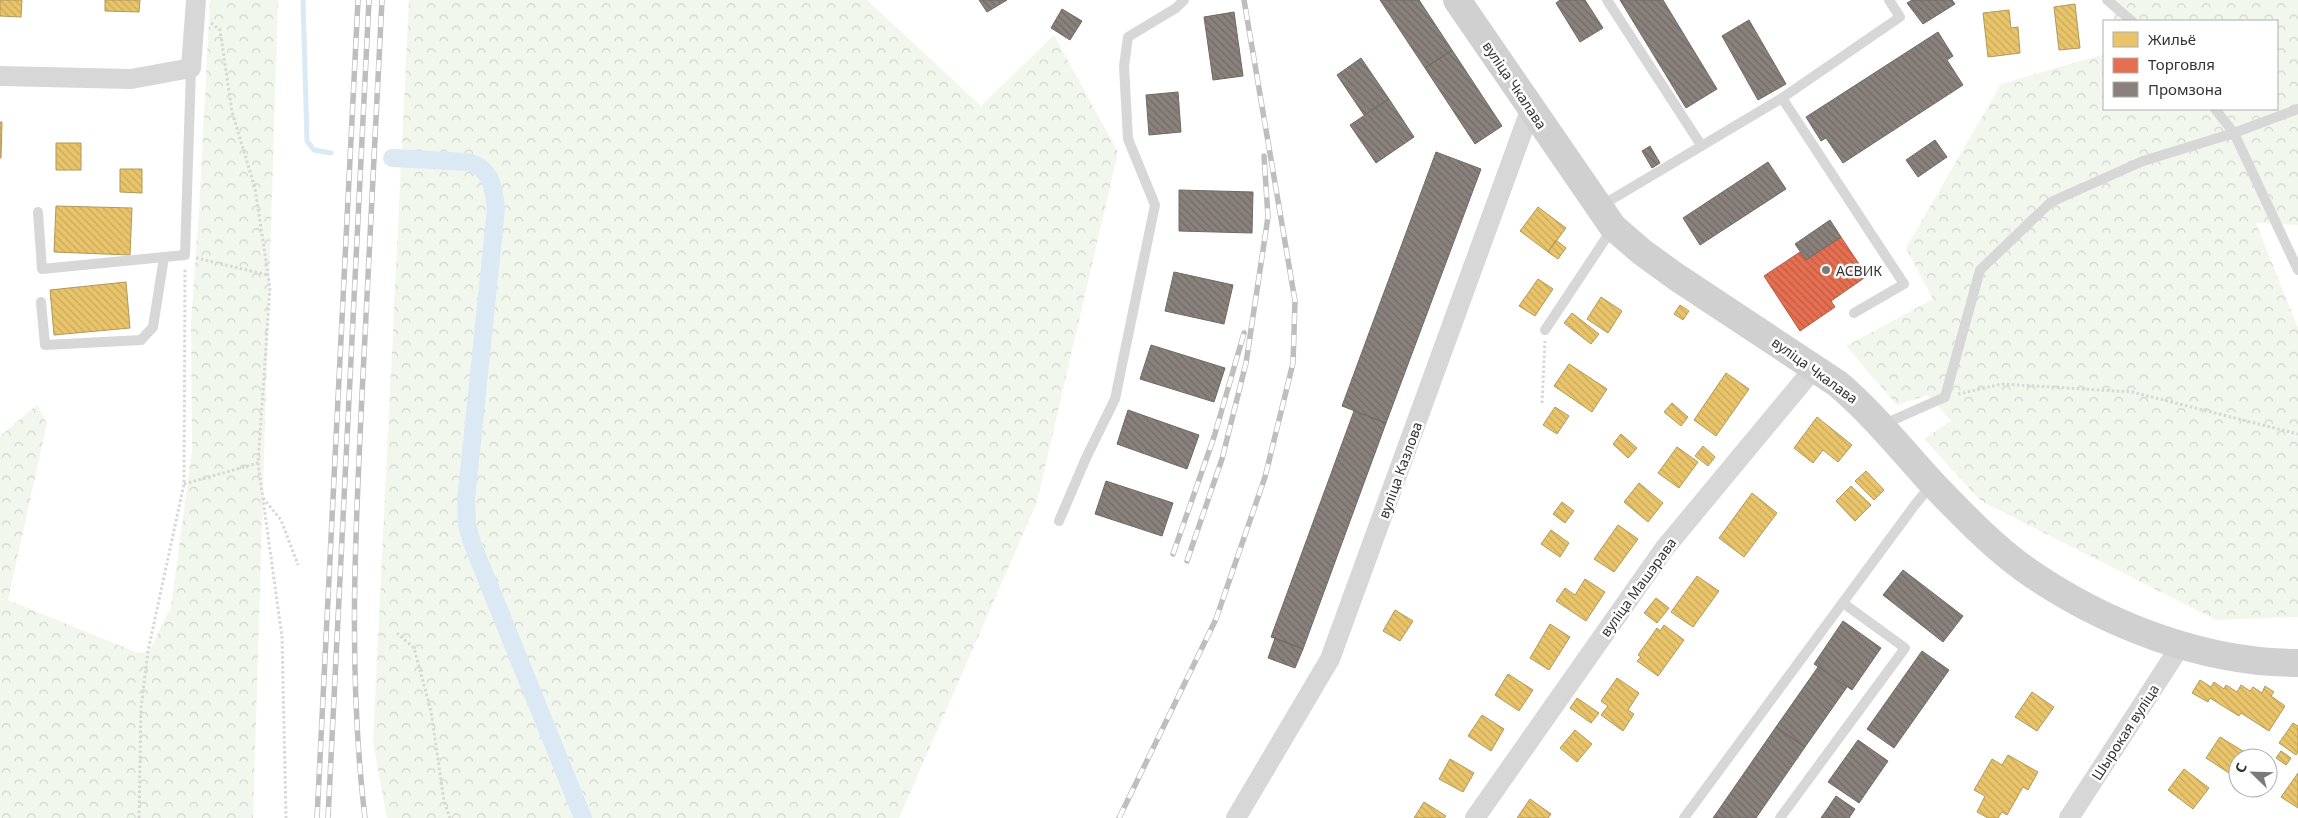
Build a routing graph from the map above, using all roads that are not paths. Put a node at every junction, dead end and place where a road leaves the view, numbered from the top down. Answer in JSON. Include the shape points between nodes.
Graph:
{"nodes":[{"id":1,"x":1184,"y":0,"type":"edge"},
{"id":2,"x":1457,"y":0,"type":"edge"},
{"id":3,"x":1607,"y":0,"type":"edge"},
{"id":4,"x":1889,"y":0,"type":"edge"},
{"id":5,"x":2107,"y":0,"type":"edge"},
{"id":6,"x":196,"y":5,"type":"edge"},
{"id":7,"x":2131,"y":20,"type":"edge"},
{"id":8,"x":191,"y":68,"type":"junction"},
{"id":9,"x":0,"y":76,"type":"edge"},
{"id":10,"x":1782,"y":98,"type":"junction"},
{"id":11,"x":1531,"y":108,"type":"junction"},
{"id":12,"x":2298,"y":109,"type":"edge"},
{"id":13,"x":2216,"y":110,"type":"edge"},
{"id":14,"x":2234,"y":133,"type":"junction"},
{"id":15,"x":1701,"y":145,"type":"junction"},
{"id":16,"x":38,"y":212,"type":"dead end"},
{"id":17,"x":1606,"y":217,"type":"junction"},
{"id":18,"x":164,"y":258,"type":"junction"},
{"id":19,"x":2298,"y":270,"type":"edge"},
{"id":20,"x":41,"y":302,"type":"dead end"},
{"id":21,"x":1854,"y":313,"type":"dead end"},
{"id":22,"x":1546,"y":330,"type":"road end"},
{"id":23,"x":1815,"y":367,"type":"junction"},
{"id":24,"x":1881,"y":426,"type":"junction"},
{"id":25,"x":1933,"y":483,"type":"junction"},
{"id":26,"x":1059,"y":522,"type":"dead end"},
{"id":27,"x":1843,"y":602,"type":"junction"},
{"id":28,"x":2181,"y":645,"type":"junction"},
{"id":29,"x":2298,"y":663,"type":"edge"},
{"id":30,"x":1236,"y":818,"type":"edge"},
{"id":31,"x":1474,"y":818,"type":"edge"},
{"id":32,"x":1684,"y":818,"type":"edge"},
{"id":33,"x":1780,"y":818,"type":"edge"},
{"id":34,"x":2069,"y":818,"type":"edge"}],
"edges":[{"from":1,"to":26,"type":"lane","via":[[1128,36],[1124,66],[1128,139],[1155,205],[1115,399]]},
{"from":2,"to":11,"type":"street","name":"вуліца Чкалава"},
{"from":3,"to":15,"type":"lane"},
{"from":4,"to":10,"type":"lane","via":[[1900,17]]},
{"from":5,"to":7,"type":"lane"},
{"from":6,"to":8,"type":"street"},
{"from":8,"to":9,"type":"street","via":[[131,80]]},
{"from":8,"to":18,"type":"lane","via":[[185,255]]},
{"from":10,"to":15,"type":"lane"},
{"from":10,"to":21,"type":"lane","via":[[1904,284]]},
{"from":11,"to":17,"type":"street","name":"вуліца Чкалава"},
{"from":11,"to":30,"type":"street","name":"вуліца Казлова","via":[[1330,659]]},
{"from":12,"to":14,"type":"lane"},
{"from":13,"to":14,"type":"lane"},
{"from":14,"to":19,"type":"lane"},
{"from":14,"to":24,"type":"lane","via":[[2143,161],[2051,202],[1980,270],[1945,397]]},
{"from":15,"to":17,"type":"lane"},
{"from":16,"to":18,"type":"lane","via":[[42,269]]},
{"from":17,"to":22,"type":"lane"},
{"from":17,"to":23,"type":"street","name":"вуліца Чкалава","via":[[1626,240],[1668,271]]},
{"from":18,"to":20,"type":"lane","via":[[152,327],[141,340],[45,345]]},
{"from":23,"to":24,"type":"street","name":"вуліца Чкалава","via":[[1861,403]]},
{"from":23,"to":31,"type":"street","name":"вуліца Машэрава","via":[[1664,549]]},
{"from":24,"to":25,"type":"street","name":"вуліца Чкалава"},
{"from":25,"to":27,"type":"lane"},
{"from":25,"to":28,"type":"street","name":"вуліца Чкалава","via":[[2026,570],[2119,622]]},
{"from":27,"to":32,"type":"lane"},
{"from":27,"to":33,"type":"lane","via":[[1905,648]]},
{"from":28,"to":29,"type":"street","name":"вуліца Чкалава","via":[[2248,659]]},
{"from":28,"to":34,"type":"street","name":"Шырокая вуліца"}]}
